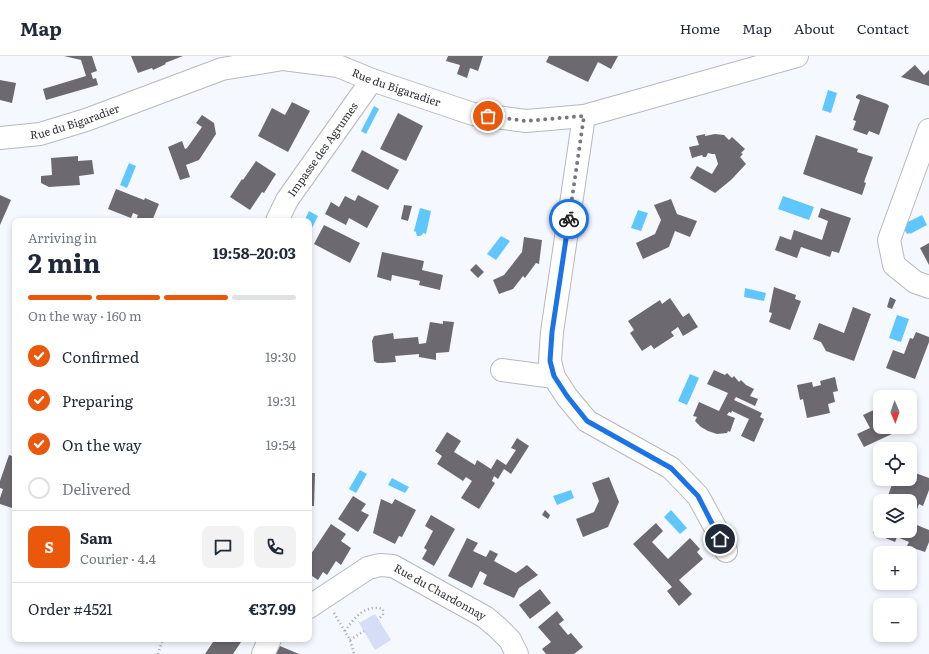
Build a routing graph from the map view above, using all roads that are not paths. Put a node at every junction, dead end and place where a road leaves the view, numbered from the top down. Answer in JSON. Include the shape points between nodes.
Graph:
{"nodes":[{"id":1,"x":796,"y":56,"type":"edge"},
{"id":2,"x":286,"y":58,"type":"edge"},
{"id":3,"x":372,"y":80,"type":"junction"},
{"id":4,"x":584,"y":116,"type":"junction"},
{"id":5,"x":929,"y":130,"type":"edge"},
{"id":6,"x":0,"y":138,"type":"edge"},
{"id":7,"x":278,"y":218,"type":"edge"},
{"id":8,"x":929,"y":287,"type":"edge"},
{"id":9,"x":502,"y":370,"type":"dead end"},
{"id":10,"x":554,"y":376,"type":"junction"},
{"id":11,"x":726,"y":551,"type":"dead end"},
{"id":12,"x":317,"y":602,"type":"edge"},
{"id":13,"x":269,"y":642,"type":"edge"},
{"id":14,"x":263,"y":654,"type":"edge"},
{"id":15,"x":517,"y":654,"type":"edge"}],
"edges":[{"from":1,"to":4,"type":"street","name":"Rue du Bigaradier"},
{"from":2,"to":3,"type":"street","name":"Rue du Bigaradier","via":[[338,66]]},
{"from":2,"to":6,"type":"street","name":"Rue du Bigaradier","via":[[222,70],[86,120],[40,134]]},
{"from":3,"to":4,"type":"street","name":"Rue du Bigaradier","via":[[473,114],[526,121]]},
{"from":3,"to":7,"type":"street","name":"Impasse des Agrumes","via":[[287,200]]},
{"from":4,"to":10,"type":"street","via":[[552,332],[550,361]]},
{"from":5,"to":8,"type":"street","via":[[889,240],[894,265],[915,282]]},
{"from":9,"to":10,"type":"street"},
{"from":10,"to":11,"type":"street","via":[[587,421],[671,468],[698,496]]},
{"from":12,"to":15,"type":"street","name":"Rue du Chardonnay","via":[[368,568],[380,565],[393,566],[485,617],[510,640]]},
{"from":13,"to":14,"type":"street"}]}
